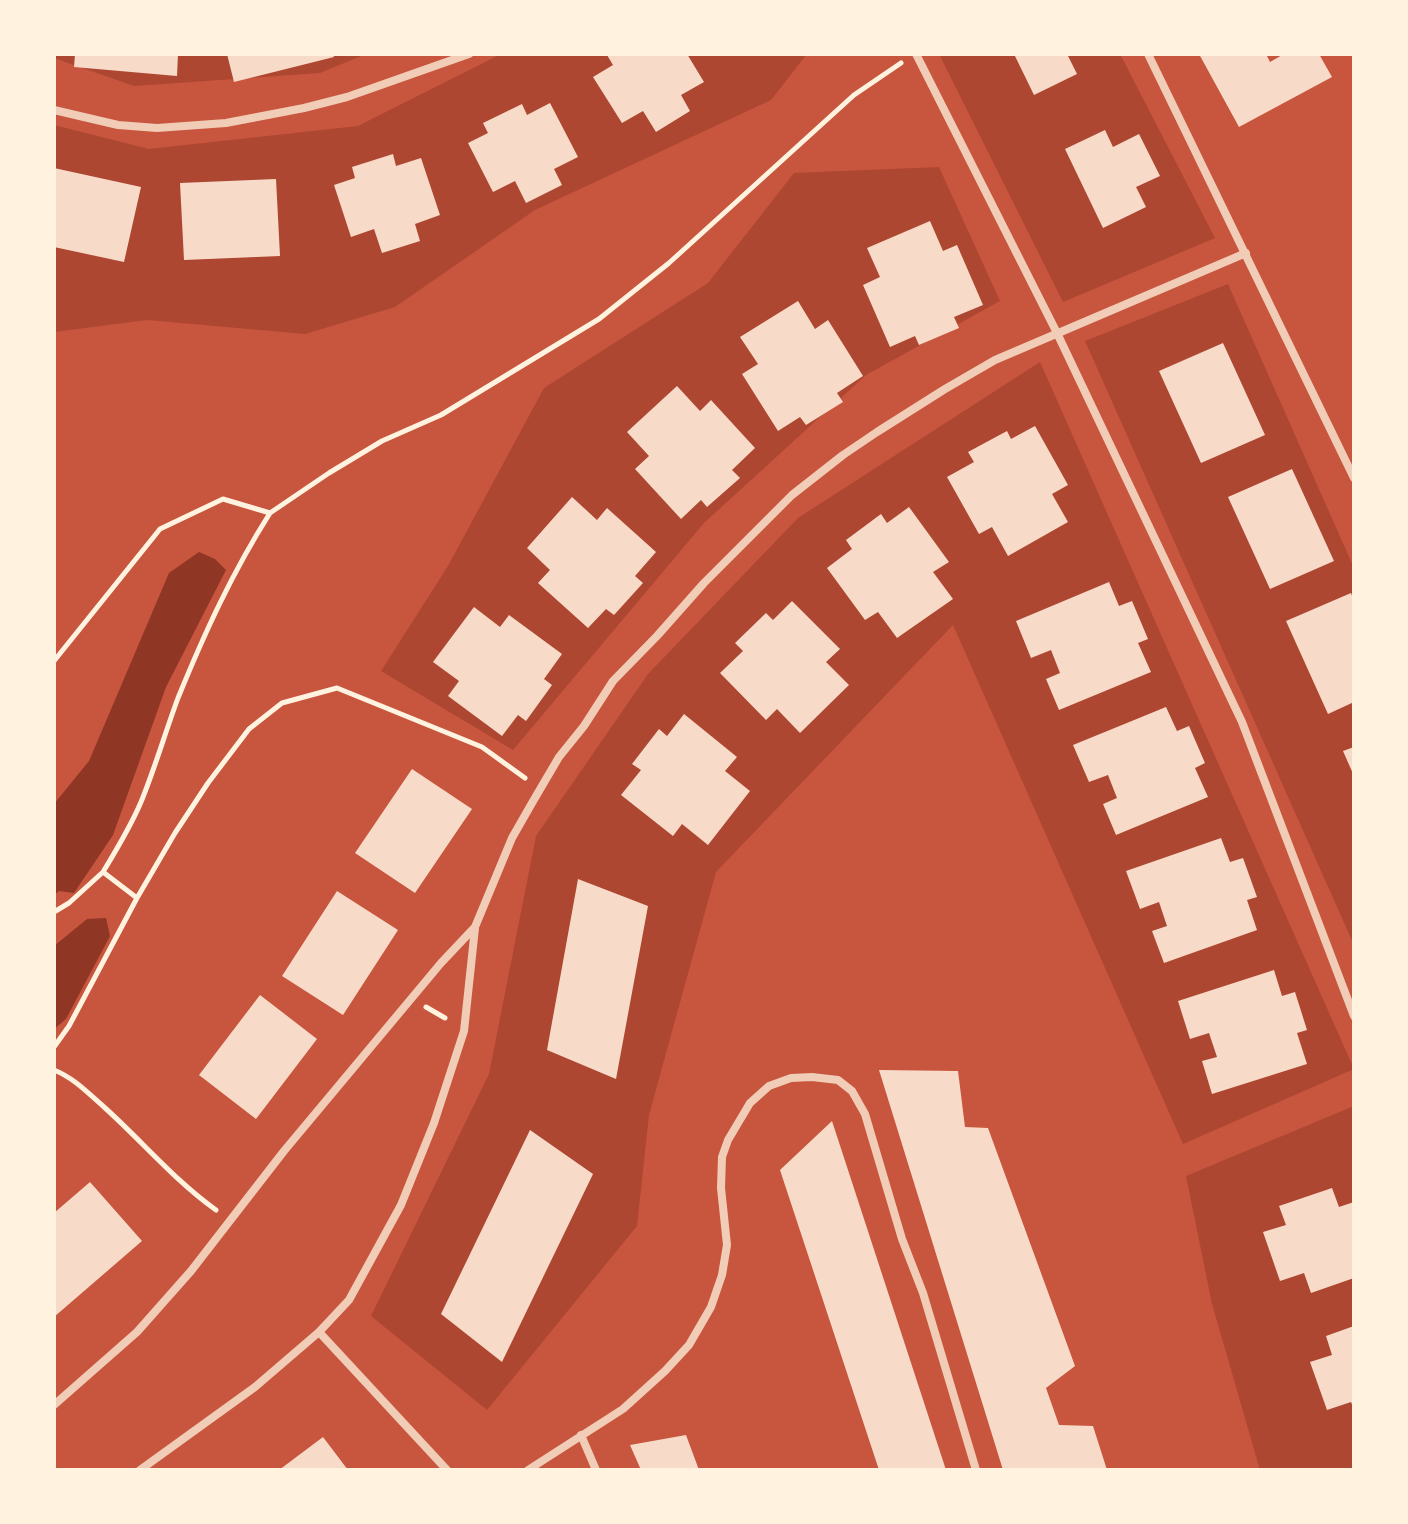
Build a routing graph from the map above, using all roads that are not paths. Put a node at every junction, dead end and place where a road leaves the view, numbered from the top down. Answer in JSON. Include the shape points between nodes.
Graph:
{"nodes":[{"id":1,"x":469,"y":54,"type":"edge"},
{"id":2,"x":916,"y":54,"type":"edge"},
{"id":3,"x":1148,"y":54,"type":"edge"},
{"id":4,"x":54,"y":110,"type":"edge"},
{"id":5,"x":1246,"y":253,"type":"junction"},
{"id":6,"x":1057,"y":333,"type":"junction"},
{"id":7,"x":1354,"y":478,"type":"edge"},
{"id":8,"x":475,"y":927,"type":"junction"},
{"id":9,"x":1354,"y":1016,"type":"edge"},
{"id":10,"x":319,"y":1332,"type":"junction"},
{"id":11,"x":54,"y":1405,"type":"edge"},
{"id":12,"x":581,"y":1435,"type":"junction"},
{"id":13,"x":140,"y":1470,"type":"edge"},
{"id":14,"x":447,"y":1470,"type":"edge"},
{"id":15,"x":528,"y":1470,"type":"edge"},
{"id":16,"x":596,"y":1470,"type":"edge"},
{"id":17,"x":976,"y":1470,"type":"edge"}],
"edges":[{"from":1,"to":4,"type":"street","via":[[347,97],[226,123],[157,128]]},
{"from":2,"to":6,"type":"street"},
{"from":3,"to":5,"type":"street"},
{"from":5,"to":6,"type":"street"},
{"from":5,"to":7,"type":"street"},
{"from":6,"to":8,"type":"street","via":[[995,360],[843,455],[792,495],[704,583],[613,681],[559,757],[512,838]]},
{"from":6,"to":9,"type":"street","via":[[1242,722]]},
{"from":8,"to":10,"type":"street","via":[[464,1031],[434,1123],[401,1205],[349,1300]]},
{"from":8,"to":11,"type":"street","via":[[284,1151],[191,1271],[137,1332]]},
{"from":10,"to":13,"type":"street","via":[[255,1387]]},
{"from":10,"to":14,"type":"street"},
{"from":12,"to":15,"type":"street"},
{"from":12,"to":16,"type":"street"},
{"from":12,"to":17,"type":"street","via":[[623,1409],[689,1345],[722,1275],[727,1245],[722,1157],[728,1140],[750,1103],[769,1086],[812,1077],[838,1080],[852,1091],[865,1114]]}]}
